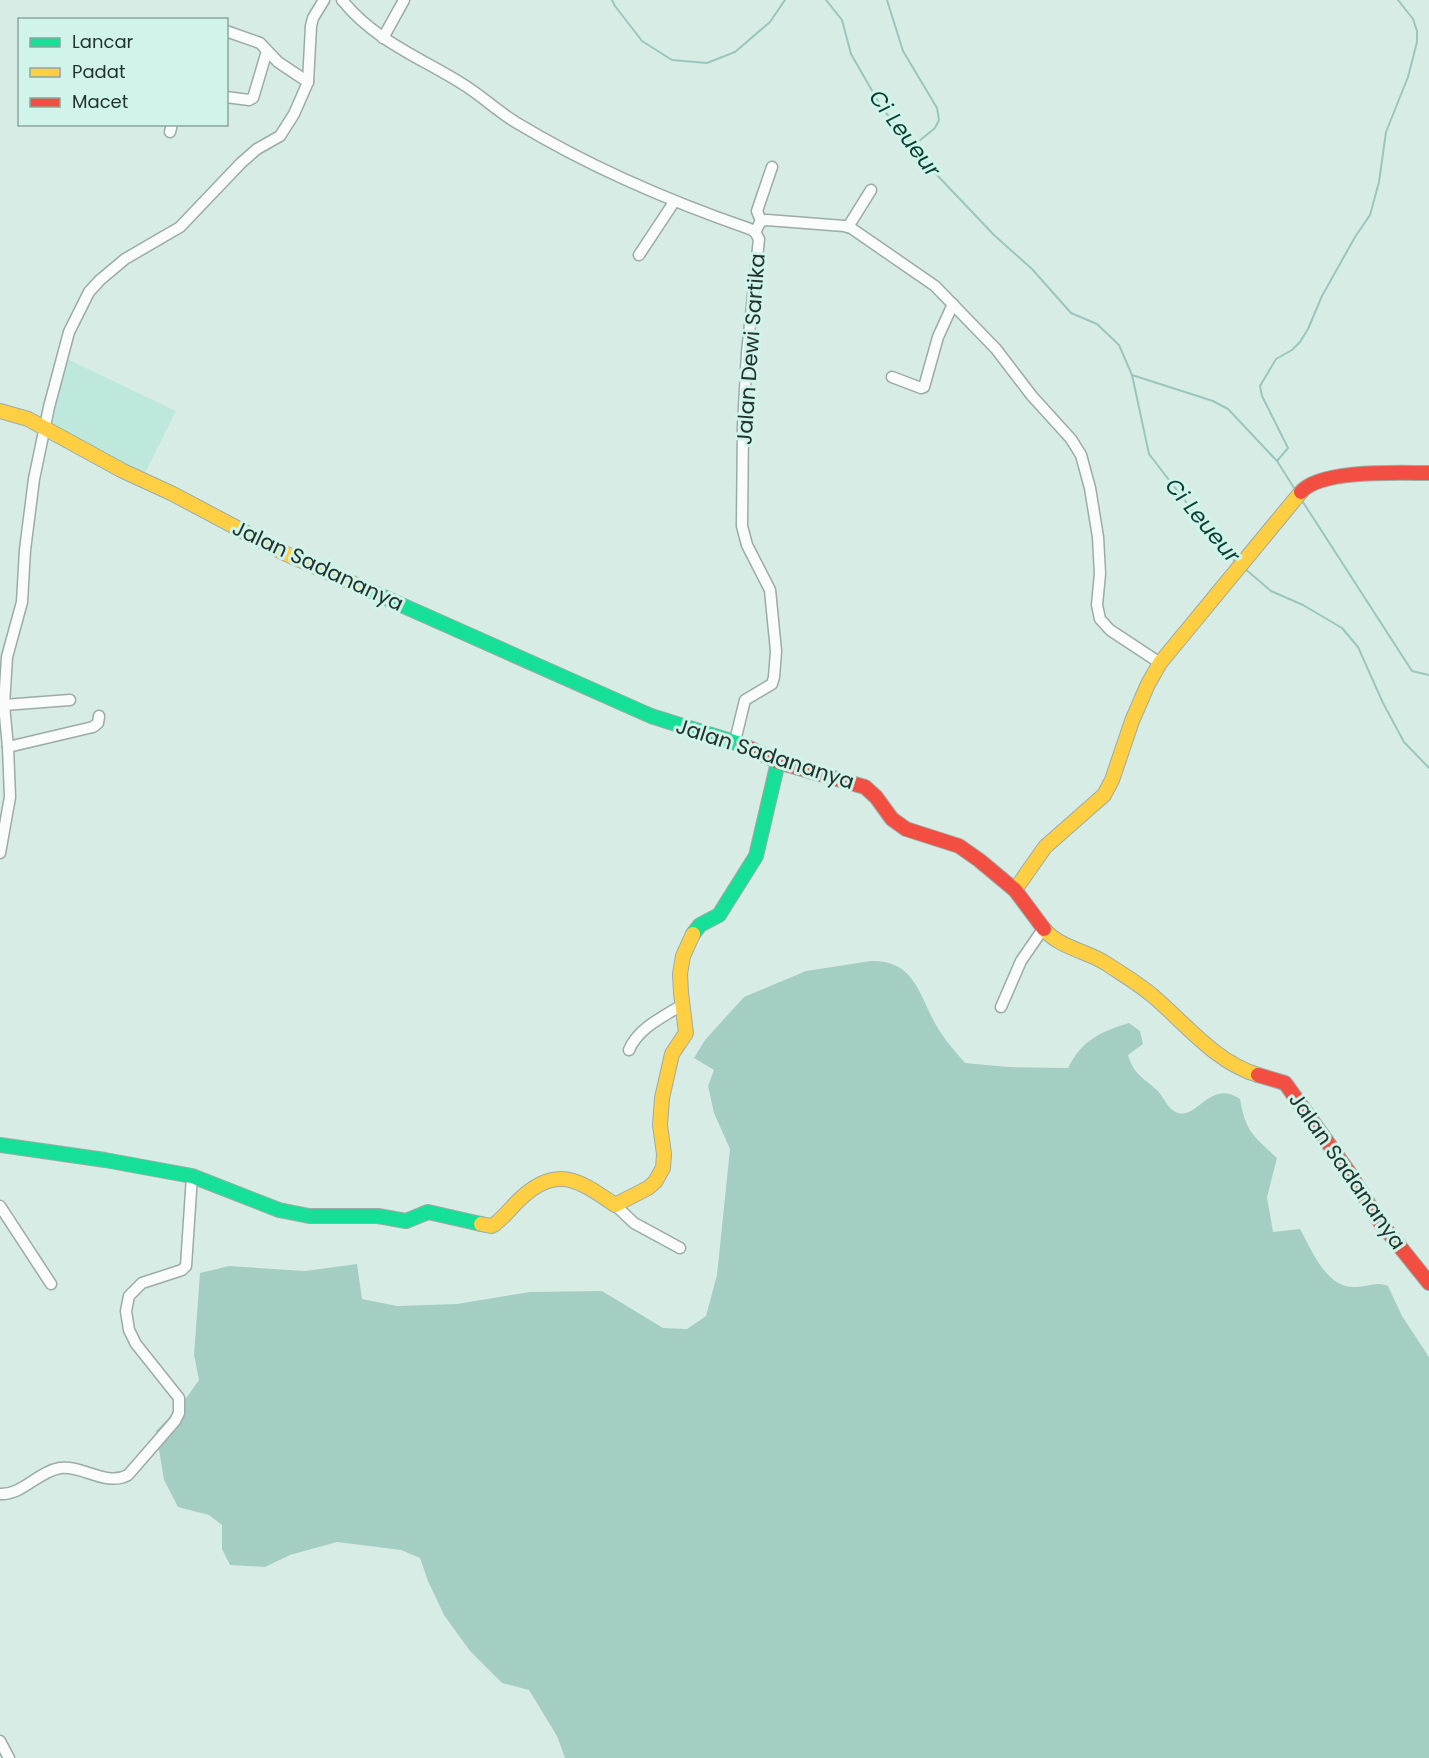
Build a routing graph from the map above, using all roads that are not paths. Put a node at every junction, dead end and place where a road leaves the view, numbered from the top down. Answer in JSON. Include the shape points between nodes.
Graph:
{"nodes":[{"id":1,"x":324,"y":0,"type":"edge"},
{"id":2,"x":342,"y":0,"type":"edge"},
{"id":3,"x":405,"y":0,"type":"edge"},
{"id":4,"x":228,"y":32,"type":"edge"},
{"id":5,"x":383,"y":38,"type":"junction"},
{"id":6,"x":267,"y":51,"type":"junction"},
{"id":7,"x":308,"y":82,"type":"junction"},
{"id":8,"x":228,"y":97,"type":"edge"},
{"id":9,"x":772,"y":167,"type":"dead end"},
{"id":10,"x":870,"y":190,"type":"dead end"},
{"id":11,"x":674,"y":201,"type":"junction"},
{"id":12,"x":761,"y":221,"type":"junction"},
{"id":13,"x":848,"y":227,"type":"junction"},
{"id":14,"x":755,"y":232,"type":"junction"},
{"id":15,"x":639,"y":255,"type":"dead end"},
{"id":16,"x":953,"y":304,"type":"junction"},
{"id":17,"x":892,"y":377,"type":"dead end"},
{"id":18,"x":0,"y":411,"type":"edge"},
{"id":19,"x":45,"y":428,"type":"junction"},
{"id":20,"x":1429,"y":473,"type":"edge"},
{"id":21,"x":1160,"y":663,"type":"junction"},
{"id":22,"x":70,"y":700,"type":"dead end"},
{"id":23,"x":4,"y":705,"type":"junction"},
{"id":24,"x":99,"y":716,"type":"dead end"},
{"id":25,"x":3,"y":732,"type":"edge"},
{"id":26,"x":735,"y":741,"type":"junction"},
{"id":27,"x":8,"y":747,"type":"junction"},
{"id":28,"x":778,"y":762,"type":"junction"},
{"id":29,"x":0,"y":854,"type":"edge"},
{"id":30,"x":1015,"y":890,"type":"junction"},
{"id":31,"x":1043,"y":929,"type":"junction"},
{"id":32,"x":682,"y":1005,"type":"junction"},
{"id":33,"x":1000,"y":1006,"type":"dead end"},
{"id":34,"x":629,"y":1050,"type":"dead end"},
{"id":35,"x":0,"y":1145,"type":"edge"},
{"id":36,"x":192,"y":1176,"type":"junction"},
{"id":37,"x":615,"y":1205,"type":"junction"},
{"id":38,"x":0,"y":1206,"type":"edge"},
{"id":39,"x":680,"y":1248,"type":"dead end"},
{"id":40,"x":1429,"y":1283,"type":"edge"},
{"id":41,"x":51,"y":1284,"type":"dead end"},
{"id":42,"x":0,"y":1494,"type":"edge"},
{"id":43,"x":0,"y":1741,"type":"edge"},
{"id":44,"x":9,"y":1758,"type":"edge"}],
"edges":[{"from":1,"to":7,"type":"street","via":[[311,26]]},
{"from":2,"to":5,"type":"street","name":"Jalan Dewi Sartika","via":[[363,24]]},
{"from":3,"to":5,"type":"street"},
{"from":4,"to":6,"type":"street","via":[[256,40]]},
{"from":5,"to":11,"type":"street","name":"Jalan Dewi Sartika","via":[[572,154]]},
{"from":6,"to":7,"type":"street"},
{"from":6,"to":8,"type":"street","via":[[253,98]]},
{"from":7,"to":19,"type":"street","via":[[280,136],[240,163],[180,226],[125,260],[89,292],[69,332]]},
{"from":9,"to":12,"type":"street","via":[[757,211]]},
{"from":10,"to":13,"type":"street"},
{"from":11,"to":14,"type":"street","name":"Jalan Dewi Sartika"},
{"from":11,"to":15,"type":"street"},
{"from":12,"to":13,"type":"street"},
{"from":12,"to":14,"type":"street"},
{"from":13,"to":16,"type":"street","via":[[935,286]]},
{"from":14,"to":26,"type":"street","name":"Jalan Dewi Sartika","via":[[759,239],[747,354],[742,525],[747,545],[772,595],[776,651],[774,681],[745,700]]},
{"from":16,"to":17,"type":"street","via":[[936,341],[924,387]]},
{"from":16,"to":21,"type":"street","via":[[996,349],[1081,455],[1098,537],[1098,614],[1110,630]]},
{"from":18,"to":19,"type":"street","name":"Jalan Sadananya"},
{"from":19,"to":23,"type":"street","via":[[28,522],[22,602],[7,657]]},
{"from":19,"to":26,"type":"street","name":"Jalan Sadananya","via":[[294,558],[651,716]]},
{"from":20,"to":21,"type":"street","via":[[1332,477],[1310,485]]},
{"from":21,"to":30,"type":"street","via":[[1132,721],[1109,788],[1050,841]]},
{"from":22,"to":23,"type":"street"},
{"from":23,"to":25,"type":"street"},
{"from":24,"to":27,"type":"street","via":[[93,727]]},
{"from":25,"to":27,"type":"street"},
{"from":26,"to":28,"type":"street","name":"Jalan Sadananya"},
{"from":27,"to":29,"type":"street","via":[[10,797]]},
{"from":28,"to":30,"type":"street","name":"Jalan Sadananya","via":[[865,787],[898,824],[922,836],[959,846]]},
{"from":28,"to":32,"type":"street","via":[[753,863],[722,911],[697,927],[683,951]]},
{"from":30,"to":31,"type":"street","name":"Jalan Sadananya"},
{"from":31,"to":33,"type":"street","via":[[1021,961]]},
{"from":31,"to":40,"type":"street","name":"Jalan Sadananya","via":[[1058,941],[1101,960],[1150,994],[1204,1043],[1242,1070],[1285,1083],[1380,1222]]},
{"from":32,"to":34,"type":"street","via":[[649,1026]]},
{"from":32,"to":37,"type":"street","via":[[687,1032],[675,1048],[663,1090],[662,1169],[648,1189]]},
{"from":35,"to":36,"type":"street"},
{"from":36,"to":37,"type":"street","via":[[279,1210],[309,1216],[378,1215],[406,1221],[428,1212],[491,1227],[535,1186],[560,1176],[576,1180]]},
{"from":36,"to":42,"type":"street","via":[[186,1266],[142,1283],[129,1296],[126,1311],[136,1344],[179,1398],[175,1420],[128,1475],[121,1478],[110,1479],[74,1467],[58,1468],[13,1493]]},
{"from":37,"to":39,"type":"street","via":[[634,1223]]},
{"from":38,"to":41,"type":"street"},
{"from":43,"to":44,"type":"street"}]}
